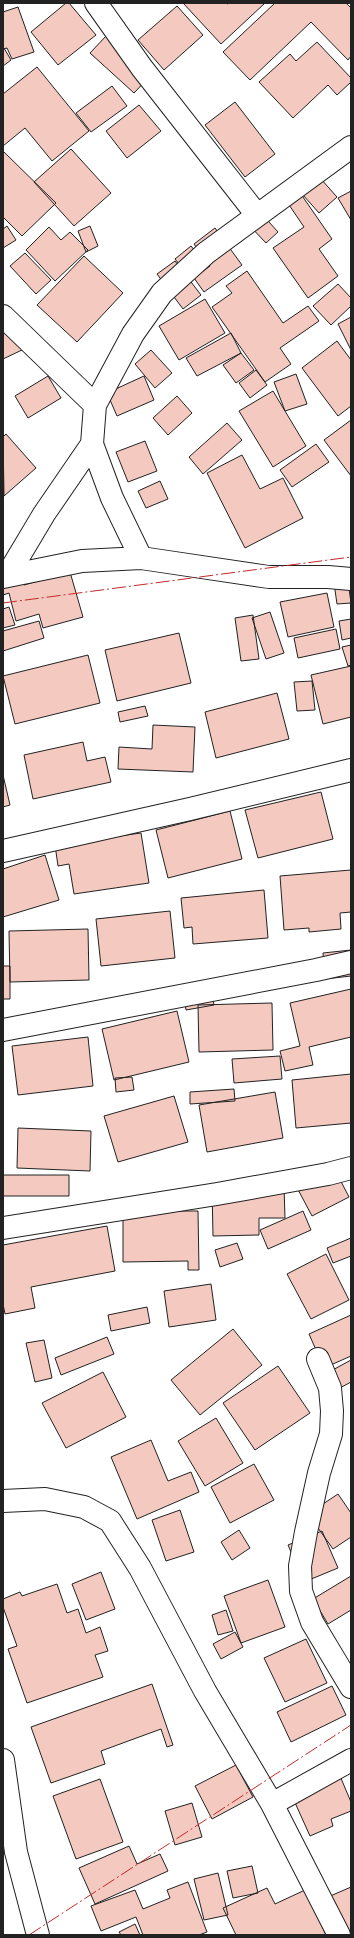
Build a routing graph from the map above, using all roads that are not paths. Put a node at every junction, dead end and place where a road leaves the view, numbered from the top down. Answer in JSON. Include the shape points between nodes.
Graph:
{"nodes":[{"id":1,"x":96,"y":3,"type":"edge"},
{"id":2,"x":351,"y":147,"type":"edge"},
{"id":3,"x":257,"y":216,"type":"junction"},
{"id":4,"x":3,"y":316,"type":"edge"},
{"id":5,"x":95,"y":405,"type":"junction"},
{"id":6,"x":92,"y":444,"type":"junction"},
{"id":7,"x":141,"y":558,"type":"junction"},
{"id":8,"x":5,"y":576,"type":"edge"},
{"id":9,"x":351,"y":579,"type":"edge"},
{"id":10,"x":351,"y":770,"type":"edge"},
{"id":11,"x":3,"y":851,"type":"edge"},
{"id":12,"x":351,"y":962,"type":"edge"},
{"id":13,"x":3,"y":1030,"type":"edge"},
{"id":14,"x":351,"y":1168,"type":"edge"},
{"id":15,"x":3,"y":1228,"type":"edge"},
{"id":16,"x":318,"y":1359,"type":"dead end"},
{"id":17,"x":3,"y":1500,"type":"edge"},
{"id":18,"x":351,"y":1687,"type":"edge"},
{"id":19,"x":3,"y":1760,"type":"edge"},
{"id":20,"x":351,"y":1760,"type":"edge"},
{"id":21,"x":272,"y":1804,"type":"junction"},
{"id":22,"x":38,"y":1935,"type":"edge"},
{"id":23,"x":339,"y":1935,"type":"edge"}],
"edges":[{"from":1,"to":3,"type":"street","via":[[142,68]]},
{"from":2,"to":3,"type":"street"},
{"from":3,"to":5,"type":"street","via":[[206,253],[162,292],[133,334]]},
{"from":4,"to":5,"type":"street"},
{"from":5,"to":6,"type":"street"},
{"from":6,"to":7,"type":"street","via":[[112,498]]},
{"from":6,"to":8,"type":"street"},
{"from":7,"to":8,"type":"street","via":[[82,561]]},
{"from":7,"to":9,"type":"street","via":[[270,577]]},
{"from":10,"to":11,"type":"street"},
{"from":12,"to":13,"type":"street"},
{"from":14,"to":15,"type":"street","via":[[217,1194]]},
{"from":16,"to":18,"type":"street","via":[[330,1388],[331,1434],[306,1532],[300,1566],[301,1591],[312,1622]]},
{"from":17,"to":21,"type":"street","via":[[45,1499],[84,1507],[110,1521],[140,1568],[205,1691]]},
{"from":19,"to":22,"type":"street","via":[[16,1852]]},
{"from":20,"to":21,"type":"street"},
{"from":21,"to":23,"type":"street"}]}
